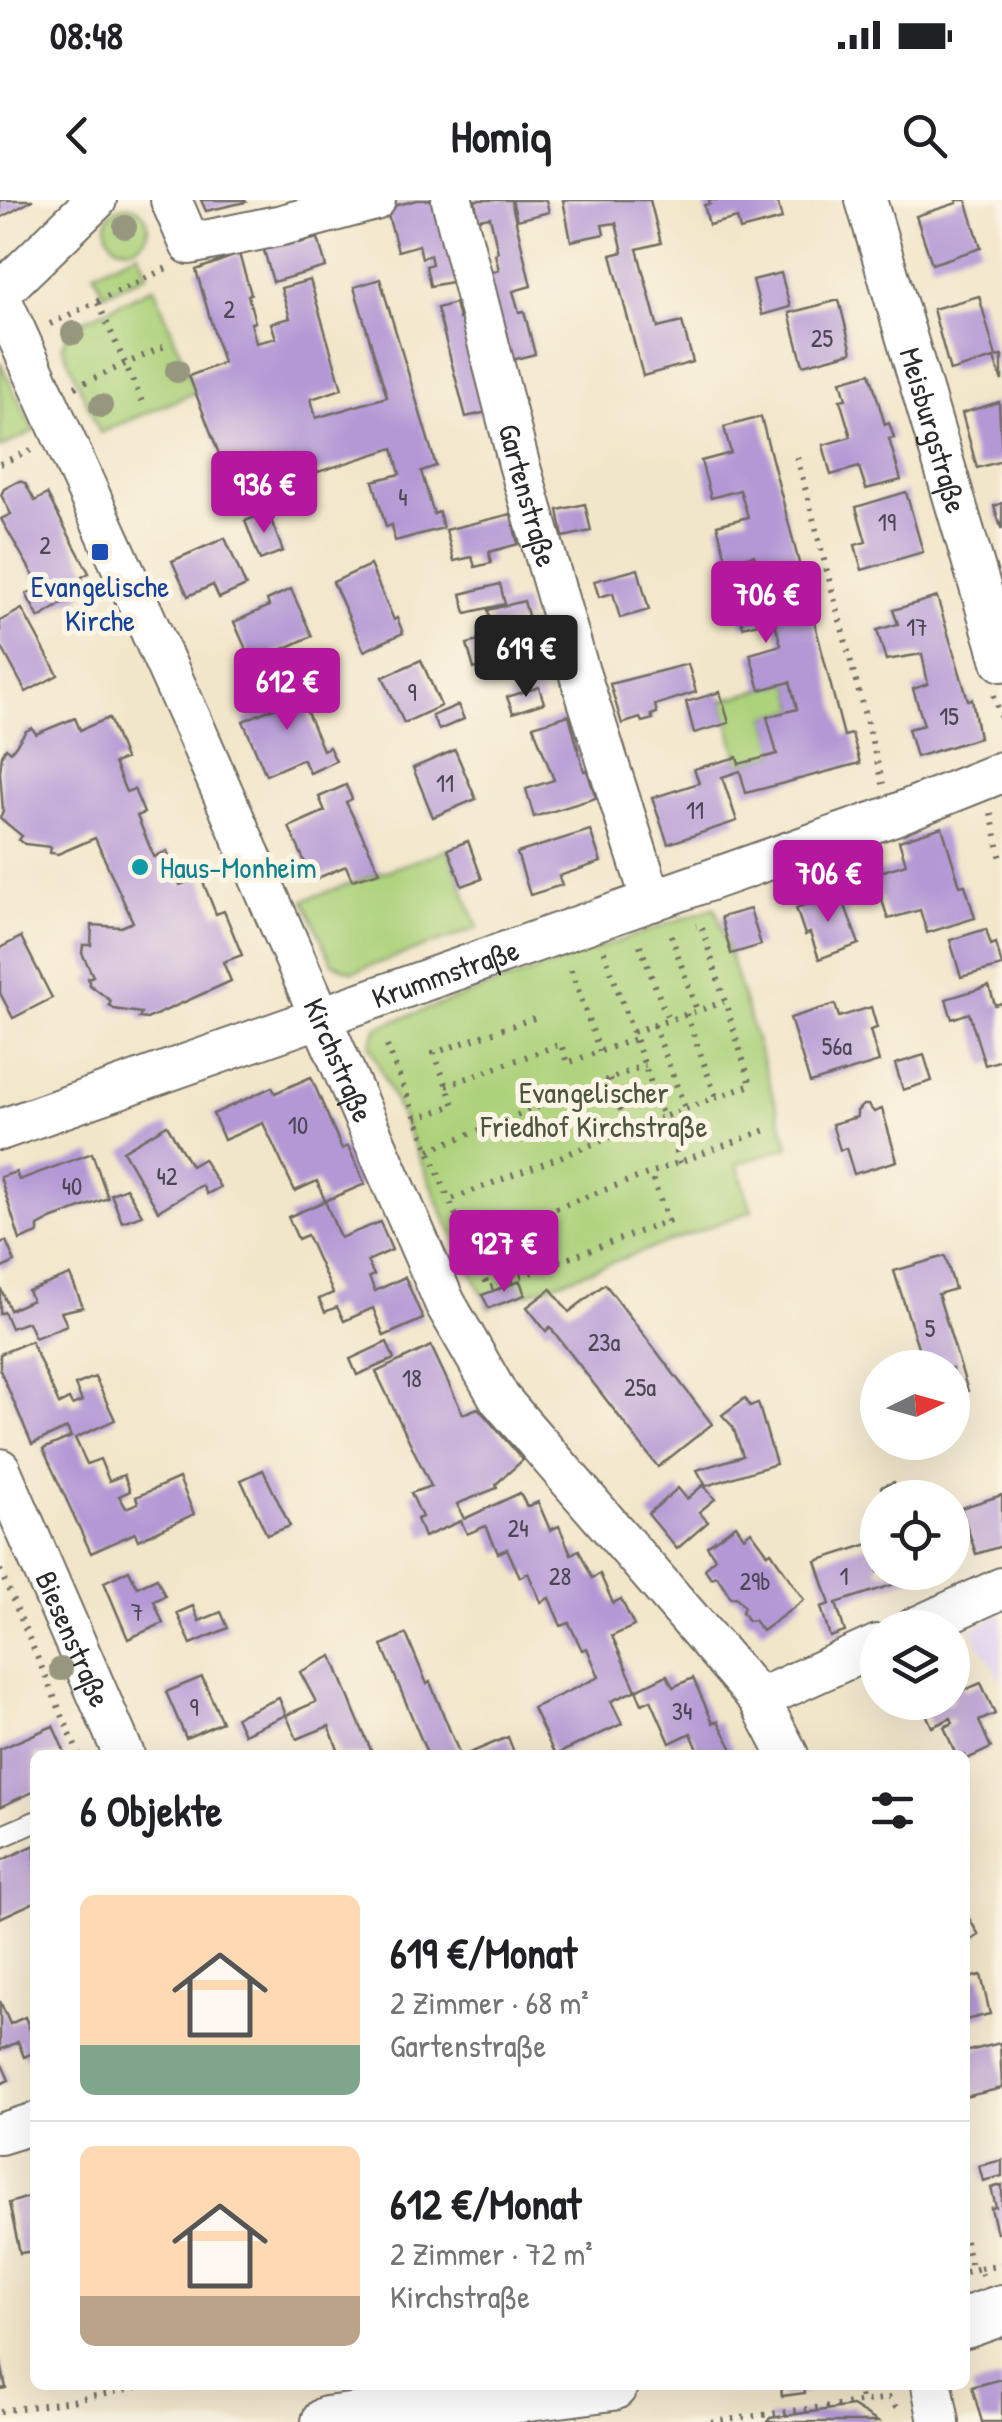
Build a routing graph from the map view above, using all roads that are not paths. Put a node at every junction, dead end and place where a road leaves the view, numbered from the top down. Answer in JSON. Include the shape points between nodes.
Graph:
{"nodes":[{"id":1,"x":96,"y":200,"type":"edge"},
{"id":2,"x":171,"y":200,"type":"edge"},
{"id":3,"x":375,"y":200,"type":"edge"},
{"id":4,"x":452,"y":200,"type":"edge"},
{"id":5,"x":866,"y":200,"type":"edge"},
{"id":6,"x":0,"y":295,"type":"edge"},
{"id":7,"x":1002,"y":661,"type":"edge"},
{"id":8,"x":1002,"y":772,"type":"edge"},
{"id":9,"x":662,"y":918,"type":"junction"},
{"id":10,"x":322,"y":1017,"type":"junction"},
{"id":11,"x":0,"y":1130,"type":"edge"},
{"id":12,"x":0,"y":1468,"type":"edge"},
{"id":13,"x":1002,"y":1588,"type":"edge"},
{"id":14,"x":954,"y":1610,"type":"edge"},
{"id":15,"x":860,"y":1652,"type":"edge"},
{"id":16,"x":759,"y":1699,"type":"junction"},
{"id":17,"x":122,"y":1750,"type":"edge"},
{"id":18,"x":785,"y":1750,"type":"edge"},
{"id":19,"x":30,"y":1824,"type":"edge"},
{"id":20,"x":0,"y":1837,"type":"edge"},
{"id":21,"x":30,"y":2124,"type":"edge"},
{"id":22,"x":0,"y":2134,"type":"edge"},
{"id":23,"x":985,"y":2283,"type":"edge"},
{"id":24,"x":970,"y":2312,"type":"edge"},
{"id":25,"x":573,"y":2390,"type":"edge"},
{"id":26,"x":326,"y":2422,"type":"edge"}],
"edges":[{"from":1,"to":6,"type":"street"},
{"from":2,"to":3,"type":"street","via":[[190,244]]},
{"from":4,"to":9,"type":"street","name":"Gartenstraße","via":[[579,672]]},
{"from":5,"to":7,"type":"street","name":"Meisburgstraße"},
{"from":6,"to":10,"type":"street","name":"Kirchstraße"},
{"from":8,"to":9,"type":"street","name":"Krummstraße"},
{"from":9,"to":10,"type":"street","name":"Krummstraße"},
{"from":10,"to":11,"type":"street","name":"Krummstraße"},
{"from":10,"to":16,"type":"street","name":"Kirchstraße","via":[[446,1303],[500,1399]]},
{"from":12,"to":17,"type":"street","name":"Biesenstraße"},
{"from":13,"to":14,"type":"street"},
{"from":15,"to":16,"type":"street"},
{"from":16,"to":18,"type":"street","name":"Kirchstraße"},
{"from":19,"to":20,"type":"lane"},
{"from":21,"to":22,"type":"street"},
{"from":23,"to":24,"type":"street"},
{"from":25,"to":26,"type":"street"}]}
